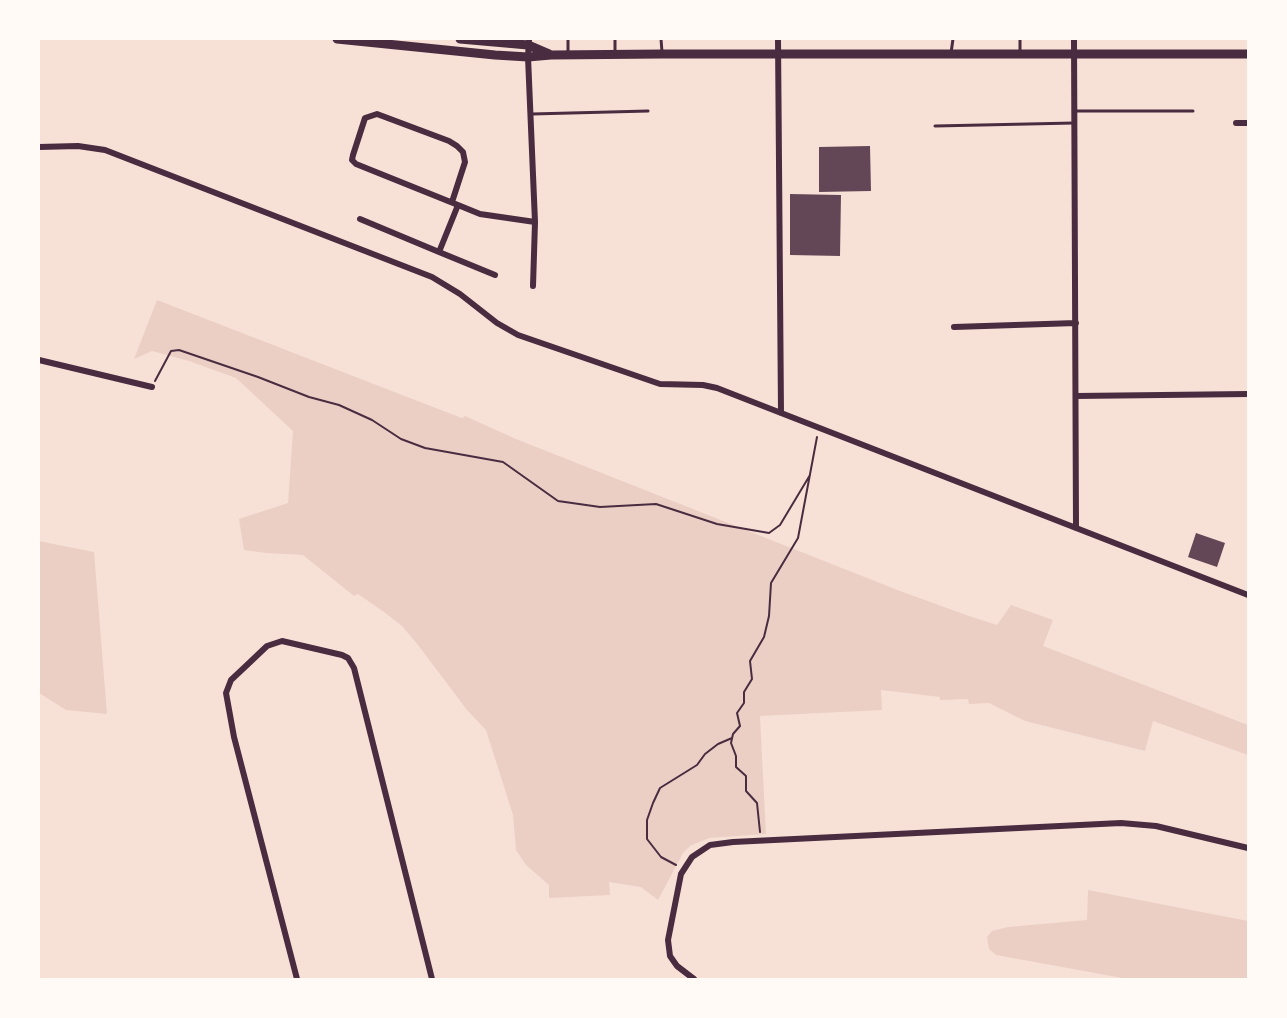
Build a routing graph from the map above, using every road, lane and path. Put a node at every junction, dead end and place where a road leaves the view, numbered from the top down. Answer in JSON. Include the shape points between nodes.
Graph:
{"nodes":[{"id":1,"x":337,"y":39,"type":"edge"},
{"id":2,"x":460,"y":39,"type":"edge"},
{"id":3,"x":568,"y":39,"type":"edge"},
{"id":4,"x":615,"y":39,"type":"edge"},
{"id":5,"x":661,"y":39,"type":"edge"},
{"id":6,"x":778,"y":39,"type":"edge"},
{"id":7,"x":954,"y":39,"type":"edge"},
{"id":8,"x":1020,"y":39,"type":"edge"},
{"id":9,"x":1074,"y":39,"type":"edge"},
{"id":10,"x":528,"y":42,"type":"edge"},
{"id":11,"x":662,"y":54,"type":"junction"},
{"id":12,"x":1020,"y":54,"type":"junction"},
{"id":13,"x":1074,"y":54,"type":"junction"},
{"id":14,"x":1248,"y":54,"type":"edge"},
{"id":15,"x":551,"y":55,"type":"junction"},
{"id":16,"x":568,"y":55,"type":"junction"},
{"id":17,"x":615,"y":55,"type":"junction"},
{"id":18,"x":778,"y":55,"type":"junction"},
{"id":19,"x":951,"y":55,"type":"junction"},
{"id":20,"x":528,"y":57,"type":"junction"},
{"id":21,"x":648,"y":111,"type":"dead end"},
{"id":22,"x":1074,"y":111,"type":"junction"},
{"id":23,"x":1193,"y":111,"type":"dead end"},
{"id":24,"x":530,"y":114,"type":"junction"},
{"id":25,"x":1074,"y":123,"type":"junction"},
{"id":26,"x":1236,"y":123,"type":"dead end"},
{"id":27,"x":1248,"y":123,"type":"edge"},
{"id":28,"x":935,"y":126,"type":"dead end"},
{"id":29,"x":39,"y":147,"type":"edge"},
{"id":30,"x":455,"y":204,"type":"junction"},
{"id":31,"x":360,"y":219,"type":"dead end"},
{"id":32,"x":534,"y":222,"type":"junction"},
{"id":33,"x":439,"y":252,"type":"junction"},
{"id":34,"x":495,"y":275,"type":"dead end"},
{"id":35,"x":533,"y":286,"type":"dead end"},
{"id":36,"x":1076,"y":323,"type":"junction"},
{"id":37,"x":954,"y":327,"type":"dead end"},
{"id":38,"x":39,"y":360,"type":"edge"},
{"id":39,"x":152,"y":387,"type":"joint"},
{"id":40,"x":1248,"y":394,"type":"edge"},
{"id":41,"x":1076,"y":396,"type":"junction"},
{"id":42,"x":781,"y":413,"type":"junction"},
{"id":43,"x":819,"y":428,"type":"junction"},
{"id":44,"x":810,"y":475,"type":"junction"},
{"id":45,"x":1077,"y":528,"type":"junction"},
{"id":46,"x":1248,"y":595,"type":"edge"},
{"id":47,"x":732,"y":738,"type":"junction"},
{"id":48,"x":760,"y":840,"type":"junction"},
{"id":49,"x":1248,"y":848,"type":"edge"},
{"id":50,"x":683,"y":871,"type":"junction"},
{"id":51,"x":297,"y":979,"type":"edge"},
{"id":52,"x":432,"y":979,"type":"edge"},
{"id":53,"x":694,"y":979,"type":"edge"}],
"edges":[{"from":1,"to":20,"type":"main road"},
{"from":2,"to":10,"type":"main road"},
{"from":3,"to":16,"type":"lane"},
{"from":4,"to":17,"type":"lane"},
{"from":5,"to":11,"type":"lane"},
{"from":6,"to":18,"type":"street"},
{"from":7,"to":19,"type":"lane"},
{"from":8,"to":12,"type":"lane"},
{"from":9,"to":13,"type":"street"},
{"from":10,"to":15,"type":"main road"},
{"from":10,"to":20,"type":"street"},
{"from":11,"to":17,"type":"main road"},
{"from":11,"to":18,"type":"main road"},
{"from":12,"to":13,"type":"main road"},
{"from":12,"to":19,"type":"main road"},
{"from":13,"to":14,"type":"main road"},
{"from":13,"to":22,"type":"street"},
{"from":15,"to":16,"type":"main road"},
{"from":15,"to":20,"type":"main road"},
{"from":16,"to":17,"type":"main road"},
{"from":18,"to":19,"type":"main road"},
{"from":18,"to":42,"type":"street"},
{"from":20,"to":24,"type":"street"},
{"from":21,"to":24,"type":"lane"},
{"from":22,"to":23,"type":"lane"},
{"from":22,"to":25,"type":"street"},
{"from":24,"to":32,"type":"street"},
{"from":25,"to":28,"type":"lane"},
{"from":25,"to":36,"type":"street"},
{"from":26,"to":27,"type":"street"},
{"from":29,"to":42,"type":"street","via":[[105,150],[432,277],[518,336],[660,384],[711,386]]},
{"from":30,"to":30,"type":"street","via":[[353,162],[366,118],[377,114],[457,146],[465,162]]},
{"from":30,"to":32,"type":"street","via":[[480,214]]},
{"from":30,"to":33,"type":"street"},
{"from":31,"to":33,"type":"street"},
{"from":32,"to":35,"type":"street"},
{"from":33,"to":34,"type":"street"},
{"from":36,"to":37,"type":"street"},
{"from":36,"to":41,"type":"street"},
{"from":38,"to":39,"type":"street"},
{"from":39,"to":44,"type":"path","via":[[171,351],[179,350],[339,405],[425,448],[503,462],[558,501],[600,507],[656,504],[717,524],[769,533],[780,525]]},
{"from":40,"to":41,"type":"street"},
{"from":41,"to":45,"type":"street"},
{"from":42,"to":43,"type":"street"},
{"from":43,"to":44,"type":"path"},
{"from":43,"to":45,"type":"street"},
{"from":44,"to":47,"type":"path","via":[[798,538],[771,583],[770,616],[764,637],[750,661],[752,679],[737,713],[740,726]]},
{"from":45,"to":46,"type":"street"},
{"from":47,"to":48,"type":"path","via":[[735,766],[746,776],[746,791],[757,803]]},
{"from":47,"to":50,"type":"path","via":[[718,744],[697,765],[660,788],[653,803],[647,820],[647,839],[661,857]]},
{"from":48,"to":49,"type":"street","via":[[1121,823],[1156,826]]},
{"from":48,"to":50,"type":"street","via":[[710,845],[692,857]]},
{"from":50,"to":53,"type":"street","via":[[668,946],[677,966]]},
{"from":51,"to":52,"type":"street","via":[[228,705],[228,684],[260,652],[276,642],[288,641],[336,653],[351,662]]}]}
